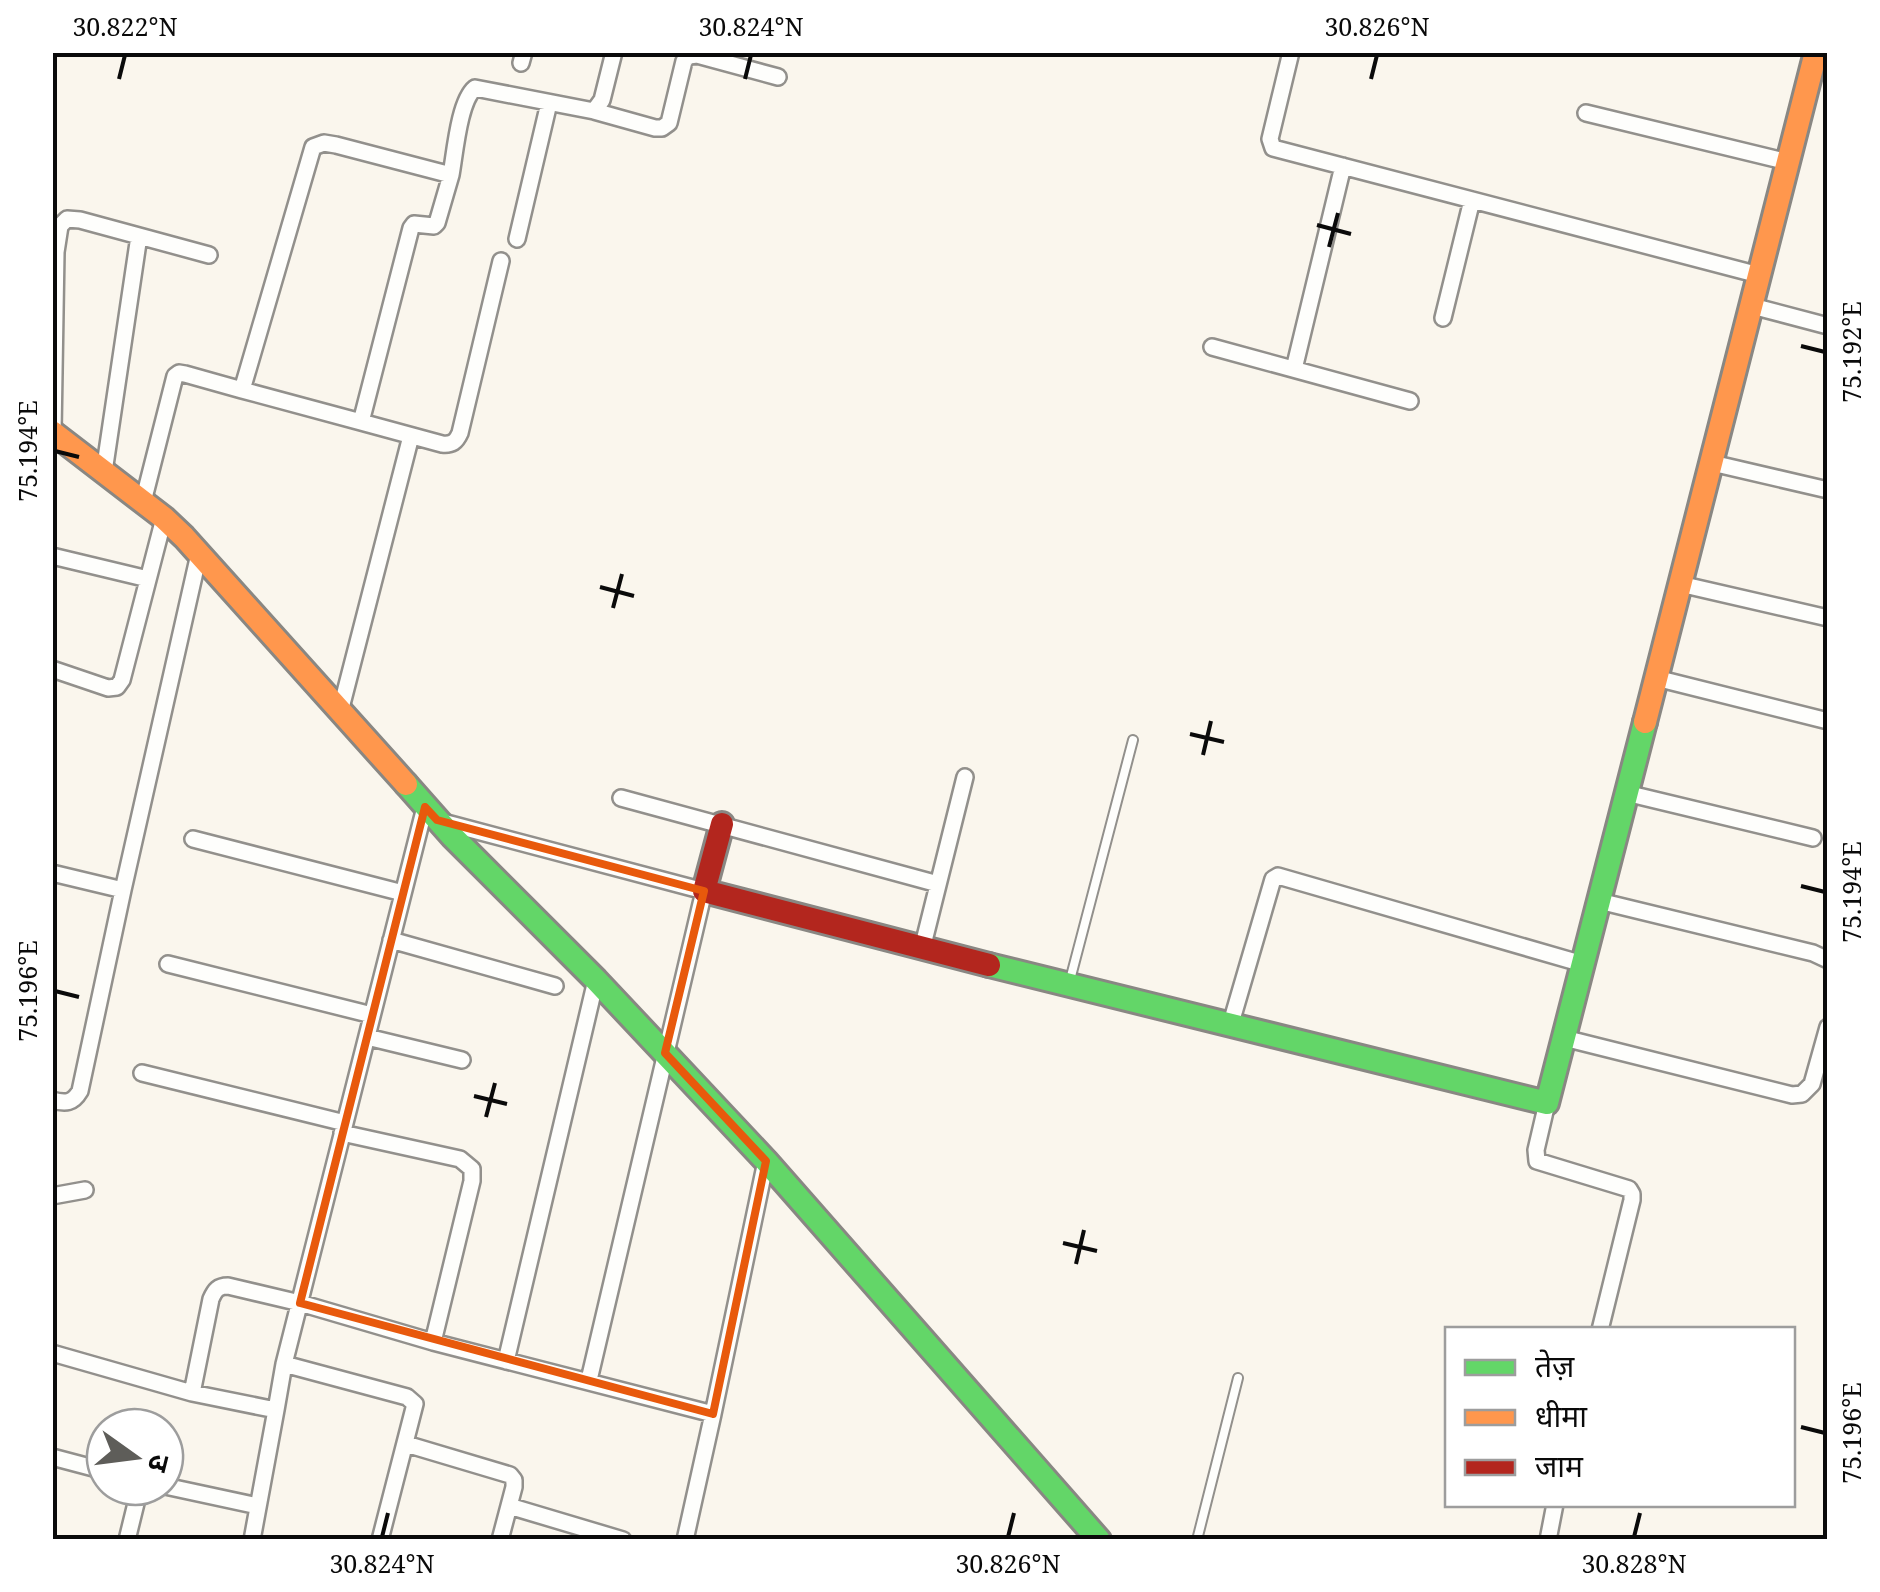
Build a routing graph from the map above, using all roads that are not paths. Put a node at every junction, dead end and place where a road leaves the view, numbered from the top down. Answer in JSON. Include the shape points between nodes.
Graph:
{"nodes":[{"id":1,"x":614,"y":52,"type":"edge"},
{"id":2,"x":1291,"y":52,"type":"edge"},
{"id":3,"x":1816,"y":52,"type":"edge"},
{"id":4,"x":778,"y":77,"type":"dead end"},
{"id":5,"x":549,"y":103,"type":"junction"},
{"id":6,"x":594,"y":111,"type":"junction"},
{"id":7,"x":1586,"y":113,"type":"dead end"},
{"id":8,"x":1788,"y":162,"type":"junction"},
{"id":9,"x":1343,"y":166,"type":"junction"},
{"id":10,"x":451,"y":174,"type":"junction"},
{"id":11,"x":1472,"y":200,"type":"junction"},
{"id":12,"x":139,"y":236,"type":"junction"},
{"id":13,"x":517,"y":240,"type":"dead end"},
{"id":14,"x":209,"y":255,"type":"dead end"},
{"id":15,"x":501,"y":262,"type":"dead end"},
{"id":16,"x":1759,"y":275,"type":"junction"},
{"id":17,"x":1752,"y":306,"type":"junction"},
{"id":18,"x":1443,"y":318,"type":"dead end"},
{"id":19,"x":1828,"y":326,"type":"edge"},
{"id":20,"x":1212,"y":347,"type":"dead end"},
{"id":21,"x":1294,"y":370,"type":"junction"},
{"id":22,"x":242,"y":390,"type":"junction"},
{"id":23,"x":1410,"y":401,"type":"dead end"},
{"id":24,"x":362,"y":422,"type":"junction"},
{"id":25,"x":53,"y":432,"type":"edge"},
{"id":26,"x":411,"y":436,"type":"junction"},
{"id":27,"x":1712,"y":463,"type":"junction"},
{"id":28,"x":104,"y":472,"type":"junction"},
{"id":29,"x":1828,"y":490,"type":"edge"},
{"id":30,"x":143,"y":502,"type":"junction"},
{"id":31,"x":164,"y":518,"type":"junction"},
{"id":32,"x":199,"y":554,"type":"junction"},
{"id":33,"x":52,"y":556,"type":"edge"},
{"id":34,"x":148,"y":579,"type":"junction"},
{"id":35,"x":1680,"y":584,"type":"junction"},
{"id":36,"x":1828,"y":618,"type":"edge"},
{"id":37,"x":52,"y":669,"type":"edge"},
{"id":38,"x":1656,"y":678,"type":"junction"},
{"id":39,"x":340,"y":712,"type":"junction"},
{"id":40,"x":1828,"y":721,"type":"edge"},
{"id":41,"x":1133,"y":740,"type":"dead end"},
{"id":42,"x":965,"y":777,"type":"dead end"},
{"id":43,"x":1626,"y":793,"type":"junction"},
{"id":44,"x":621,"y":798,"type":"dead end"},
{"id":45,"x":431,"y":814,"type":"junction"},
{"id":46,"x":722,"y":824,"type":"junction"},
{"id":47,"x":1813,"y":838,"type":"dead end"},
{"id":48,"x":193,"y":839,"type":"dead end"},
{"id":49,"x":52,"y":872,"type":"edge"},
{"id":50,"x":938,"y":884,"type":"junction"},
{"id":51,"x":122,"y":890,"type":"junction"},
{"id":52,"x":704,"y":891,"type":"junction"},
{"id":53,"x":404,"y":893,"type":"junction"},
{"id":54,"x":1600,"y":901,"type":"junction"},
{"id":55,"x":391,"y":940,"type":"junction"},
{"id":56,"x":922,"y":949,"type":"junction"},
{"id":57,"x":1828,"y":960,"type":"edge"},
{"id":58,"x":168,"y":964,"type":"dead end"},
{"id":59,"x":1583,"y":964,"type":"junction"},
{"id":60,"x":596,"y":980,"type":"junction"},
{"id":61,"x":1068,"y":984,"type":"junction"},
{"id":62,"x":555,"y":986,"type":"dead end"},
{"id":63,"x":372,"y":1015,"type":"junction"},
{"id":64,"x":1231,"y":1024,"type":"junction"},
{"id":65,"x":1828,"y":1027,"type":"edge"},
{"id":66,"x":367,"y":1037,"type":"junction"},
{"id":67,"x":1564,"y":1038,"type":"junction"},
{"id":68,"x":664,"y":1054,"type":"junction"},
{"id":69,"x":462,"y":1060,"type":"dead end"},
{"id":70,"x":142,"y":1072,"type":"dead end"},
{"id":71,"x":52,"y":1100,"type":"edge"},
{"id":72,"x":1547,"y":1103,"type":"junction"},
{"id":73,"x":344,"y":1128,"type":"junction"},
{"id":74,"x":766,"y":1161,"type":"junction"},
{"id":75,"x":85,"y":1190,"type":"dead end"},
{"id":76,"x":52,"y":1196,"type":"edge"},
{"id":77,"x":300,"y":1302,"type":"junction"},
{"id":78,"x":1601,"y":1327,"type":"edge"},
{"id":79,"x":433,"y":1342,"type":"junction"},
{"id":80,"x":52,"y":1353,"type":"edge"},
{"id":81,"x":506,"y":1361,"type":"junction"},
{"id":82,"x":284,"y":1364,"type":"junction"},
{"id":83,"x":1238,"y":1378,"type":"dead end"},
{"id":84,"x":589,"y":1380,"type":"junction"},
{"id":85,"x":192,"y":1393,"type":"junction"},
{"id":86,"x":276,"y":1410,"type":"junction"},
{"id":87,"x":714,"y":1414,"type":"junction"},
{"id":88,"x":406,"y":1444,"type":"junction"},
{"id":89,"x":52,"y":1457,"type":"edge"},
{"id":90,"x":85,"y":1466,"type":"edge"},
{"id":91,"x":185,"y":1490,"type":"edge"},
{"id":92,"x":258,"y":1506,"type":"junction"},
{"id":93,"x":509,"y":1506,"type":"junction"},
{"id":94,"x":135,"y":1507,"type":"edge"},
{"id":95,"x":1555,"y":1507,"type":"edge"},
{"id":96,"x":126,"y":1540,"type":"edge"},
{"id":97,"x":252,"y":1540,"type":"edge"},
{"id":98,"x":380,"y":1540,"type":"edge"},
{"id":99,"x":500,"y":1540,"type":"edge"},
{"id":100,"x":623,"y":1540,"type":"edge"},
{"id":101,"x":684,"y":1540,"type":"edge"},
{"id":102,"x":1098,"y":1540,"type":"edge"},
{"id":103,"x":1197,"y":1540,"type":"edge"},
{"id":104,"x":1548,"y":1540,"type":"edge"}],
"edges":[{"from":1,"to":6,"type":"street"},
{"from":2,"to":9,"type":"street","via":[[1270,144]]},
{"from":3,"to":8,"type":"street"},
{"from":4,"to":6,"type":"street","via":[[689,56],[662,128]]},
{"from":5,"to":6,"type":"street"},
{"from":5,"to":10,"type":"street","via":[[470,90]]},
{"from":5,"to":13,"type":"street"},
{"from":7,"to":8,"type":"street"},
{"from":8,"to":16,"type":"street"},
{"from":9,"to":11,"type":"street"},
{"from":9,"to":21,"type":"street"},
{"from":10,"to":22,"type":"street","via":[[336,145],[313,147]]},
{"from":10,"to":24,"type":"street","via":[[437,223],[411,228]]},
{"from":11,"to":16,"type":"street"},
{"from":11,"to":18,"type":"street"},
{"from":12,"to":14,"type":"street"},
{"from":12,"to":25,"type":"street","via":[[80,220],[60,226]]},
{"from":12,"to":28,"type":"street"},
{"from":15,"to":26,"type":"street","via":[[456,441]]},
{"from":16,"to":17,"type":"street"},
{"from":17,"to":19,"type":"street"},
{"from":17,"to":27,"type":"street"},
{"from":20,"to":21,"type":"street"},
{"from":21,"to":23,"type":"street"},
{"from":22,"to":24,"type":"street"},
{"from":22,"to":30,"type":"street","via":[[175,376]]},
{"from":24,"to":26,"type":"street"},
{"from":25,"to":28,"type":"street"},
{"from":26,"to":39,"type":"street"},
{"from":27,"to":29,"type":"street"},
{"from":27,"to":35,"type":"street"},
{"from":28,"to":30,"type":"street"},
{"from":30,"to":31,"type":"street"},
{"from":31,"to":32,"type":"street"},
{"from":31,"to":34,"type":"street"},
{"from":32,"to":39,"type":"street"},
{"from":32,"to":51,"type":"street"},
{"from":33,"to":34,"type":"street"},
{"from":34,"to":37,"type":"street","via":[[117,687]]},
{"from":35,"to":36,"type":"street"},
{"from":35,"to":38,"type":"street"},
{"from":38,"to":40,"type":"street"},
{"from":38,"to":43,"type":"street"},
{"from":39,"to":45,"type":"street"},
{"from":41,"to":61,"type":"lane"},
{"from":42,"to":50,"type":"street"},
{"from":43,"to":47,"type":"street"},
{"from":43,"to":54,"type":"street"},
{"from":44,"to":46,"type":"street"},
{"from":45,"to":52,"type":"street"},
{"from":45,"to":53,"type":"street"},
{"from":45,"to":60,"type":"street"},
{"from":46,"to":50,"type":"street"},
{"from":46,"to":52,"type":"street"},
{"from":48,"to":53,"type":"street"},
{"from":49,"to":51,"type":"street"},
{"from":50,"to":56,"type":"street"},
{"from":51,"to":71,"type":"street","via":[[80,1091],[66,1103]]},
{"from":52,"to":56,"type":"street"},
{"from":52,"to":68,"type":"street"},
{"from":53,"to":55,"type":"street"},
{"from":54,"to":57,"type":"street"},
{"from":54,"to":59,"type":"street"},
{"from":55,"to":62,"type":"street"},
{"from":55,"to":63,"type":"street"},
{"from":56,"to":61,"type":"street"},
{"from":58,"to":63,"type":"street"},
{"from":59,"to":64,"type":"street","via":[[1278,876]]},
{"from":59,"to":67,"type":"street"},
{"from":60,"to":68,"type":"street"},
{"from":60,"to":81,"type":"street"},
{"from":61,"to":64,"type":"street"},
{"from":63,"to":66,"type":"street"},
{"from":64,"to":72,"type":"street"},
{"from":65,"to":67,"type":"street","via":[[1812,1084],[1792,1095]]},
{"from":66,"to":69,"type":"street"},
{"from":66,"to":73,"type":"street"},
{"from":67,"to":72,"type":"street"},
{"from":68,"to":74,"type":"street"},
{"from":68,"to":84,"type":"street"},
{"from":70,"to":73,"type":"street"},
{"from":72,"to":78,"type":"street","via":[[1537,1160],[1632,1194]]},
{"from":73,"to":77,"type":"street"},
{"from":73,"to":79,"type":"street","via":[[460,1160],[472,1170]]},
{"from":74,"to":87,"type":"street"},
{"from":74,"to":102,"type":"street"},
{"from":75,"to":76,"type":"street"},
{"from":77,"to":79,"type":"street"},
{"from":77,"to":82,"type":"street"},
{"from":77,"to":85,"type":"street","via":[[228,1286],[215,1290]]},
{"from":79,"to":81,"type":"street"},
{"from":80,"to":85,"type":"street"},
{"from":81,"to":84,"type":"street"},
{"from":82,"to":86,"type":"street"},
{"from":82,"to":88,"type":"street","via":[[412,1399]]},
{"from":83,"to":103,"type":"lane"},
{"from":84,"to":87,"type":"street"},
{"from":85,"to":86,"type":"street"},
{"from":86,"to":92,"type":"street"},
{"from":87,"to":101,"type":"street"},
{"from":88,"to":93,"type":"street","via":[[510,1475]]},
{"from":88,"to":98,"type":"street"},
{"from":89,"to":90,"type":"street"},
{"from":91,"to":92,"type":"street"},
{"from":92,"to":97,"type":"street"},
{"from":93,"to":99,"type":"street"},
{"from":93,"to":100,"type":"street"},
{"from":94,"to":96,"type":"street"},
{"from":95,"to":104,"type":"street"}]}
